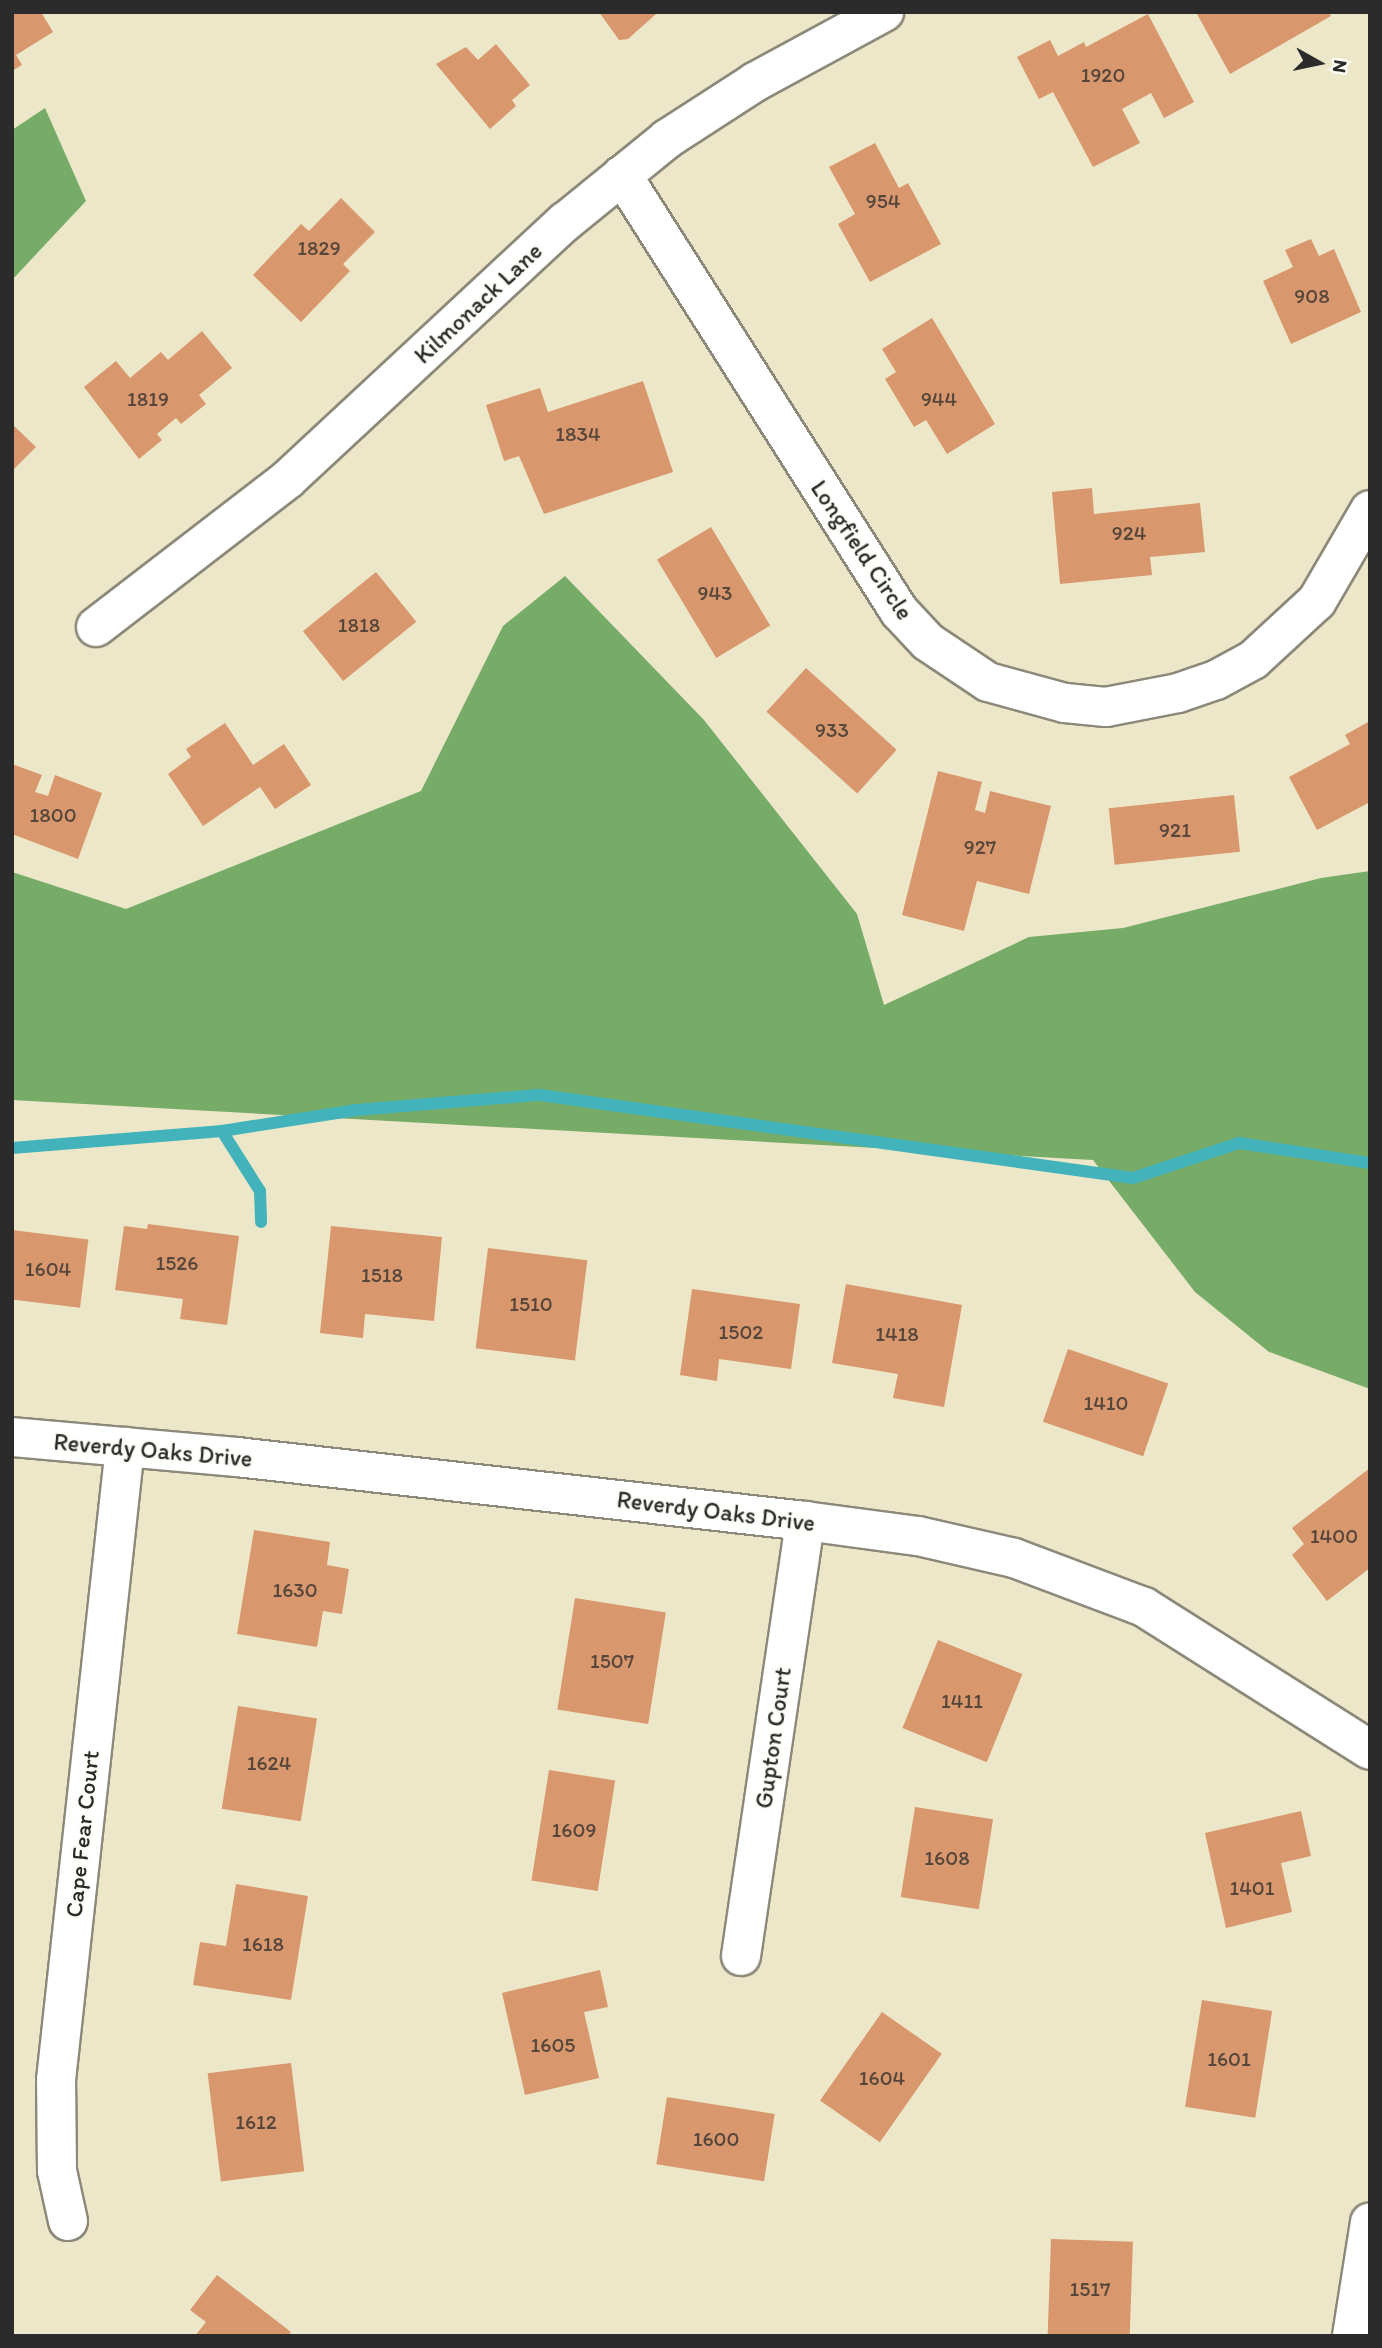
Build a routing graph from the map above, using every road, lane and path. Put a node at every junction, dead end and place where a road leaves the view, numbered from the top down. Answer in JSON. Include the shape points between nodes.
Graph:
{"nodes":[{"id":1,"x":884,"y":12,"type":"edge"},
{"id":2,"x":622,"y":175,"type":"junction"},
{"id":3,"x":1370,"y":510,"type":"edge"},
{"id":4,"x":96,"y":627,"type":"dead end"},
{"id":5,"x":12,"y":1437,"type":"edge"},
{"id":6,"x":125,"y":1447,"type":"junction"},
{"id":7,"x":804,"y":1521,"type":"junction"},
{"id":8,"x":1370,"y":1750,"type":"edge"},
{"id":9,"x":741,"y":1956,"type":"dead end"},
{"id":10,"x":68,"y":2221,"type":"dead end"},
{"id":11,"x":1370,"y":2222,"type":"edge"},
{"id":12,"x":1352,"y":2336,"type":"edge"}],
"edges":[{"from":1,"to":2,"type":"street","name":"Kilmonack Lane","via":[[755,82],[667,139]]},
{"from":2,"to":3,"type":"street","name":"Longfield Circle","via":[[900,611],[928,642],[988,682],[1065,703],[1106,707],[1178,693],[1216,680],[1253,660],[1317,601]]},
{"from":2,"to":4,"type":"street","name":"Kilmonack Lane","via":[[565,222],[288,479]]},
{"from":5,"to":6,"type":"street","name":"Reverdy Oaks Drive"},
{"from":6,"to":7,"type":"street","name":"Reverdy Oaks Drive"},
{"from":6,"to":10,"type":"street","name":"Cape Fear Court","via":[[56,2080],[57,2171]]},
{"from":7,"to":8,"type":"street","name":"Reverdy Oaks Drive","via":[[918,1536],[1002,1555],[1091,1584],[1144,1607]]},
{"from":7,"to":9,"type":"street","name":"Gupton Court"},
{"from":11,"to":12,"type":"street"}]}
